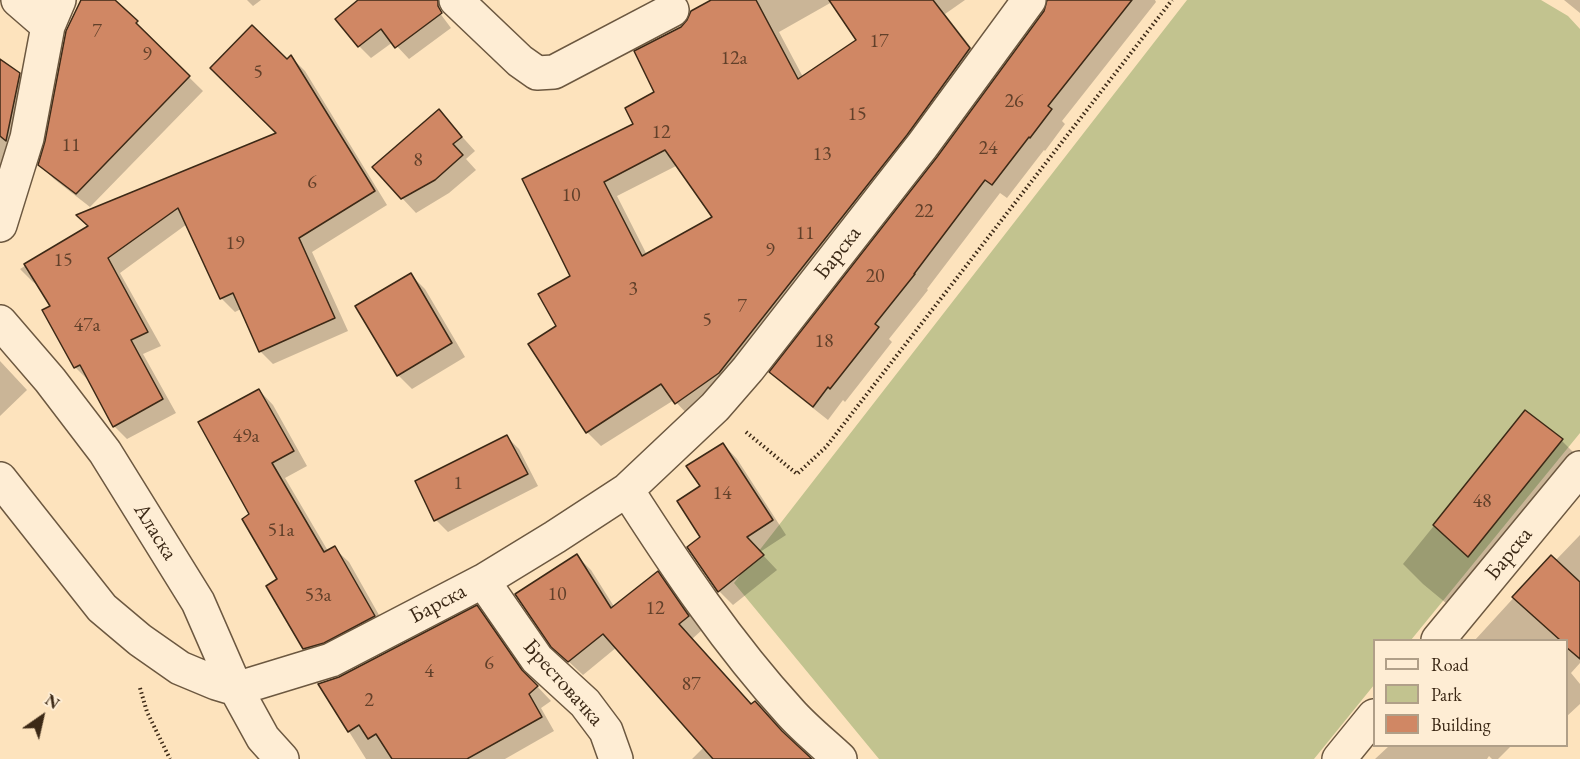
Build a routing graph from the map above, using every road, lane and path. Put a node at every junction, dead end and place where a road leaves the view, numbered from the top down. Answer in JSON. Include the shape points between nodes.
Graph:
{"nodes":[{"id":1,"x":18,"y":0,"type":"edge"},
{"id":2,"x":456,"y":0,"type":"edge"},
{"id":3,"x":1029,"y":0,"type":"edge"},
{"id":4,"x":1172,"y":0,"type":"edge"},
{"id":5,"x":672,"y":10,"type":"dead end"},
{"id":6,"x":54,"y":13,"type":"edge"},
{"id":7,"x":0,"y":225,"type":"edge"},
{"id":8,"x":0,"y":322,"type":"edge"},
{"id":9,"x":715,"y":407,"type":"junction"},
{"id":10,"x":1580,"y":468,"type":"edge"},
{"id":11,"x":0,"y":479,"type":"edge"},
{"id":12,"x":627,"y":490,"type":"junction"},
{"id":13,"x":483,"y":581,"type":"junction"},
{"id":14,"x":1439,"y":639,"type":"edge"},
{"id":15,"x":140,"y":640,"type":"junction"},
{"id":16,"x":236,"y":689,"type":"junction"},
{"id":17,"x":1373,"y":717,"type":"edge"},
{"id":18,"x":170,"y":759,"type":"edge"},
{"id":19,"x":282,"y":759,"type":"edge"},
{"id":20,"x":616,"y":759,"type":"edge"},
{"id":21,"x":840,"y":759,"type":"edge"},
{"id":22,"x":1339,"y":759,"type":"edge"}],
"edges":[{"from":1,"to":6,"type":"street"},
{"from":2,"to":5,"type":"street","via":[[537,73],[554,72]]},
{"from":3,"to":9,"type":"street","name":"Барска","via":[[921,146]]},
{"from":4,"to":9,"type":"path","via":[[826,447],[797,474]]},
{"from":6,"to":7,"type":"street","via":[[27,138]]},
{"from":8,"to":16,"type":"street","name":"Аласка","via":[[105,452],[198,602]]},
{"from":9,"to":12,"type":"street","name":"Барска"},
{"from":10,"to":14,"type":"street","name":"Барска"},
{"from":11,"to":15,"type":"street","via":[[102,608]]},
{"from":12,"to":13,"type":"street","name":"Барска"},
{"from":12,"to":21,"type":"street","via":[[732,645],[791,714]]},
{"from":13,"to":16,"type":"street","name":"Барска","via":[[331,660]]},
{"from":13,"to":20,"type":"street","name":"Брестовачка","via":[[537,659],[585,703],[606,731]]},
{"from":15,"to":16,"type":"street","via":[[180,668]]},
{"from":15,"to":18,"type":"path","via":[[138,682],[147,712]]},
{"from":16,"to":19,"type":"street","name":"Аласка","via":[[263,738]]},
{"from":17,"to":22,"type":"street"}]}
